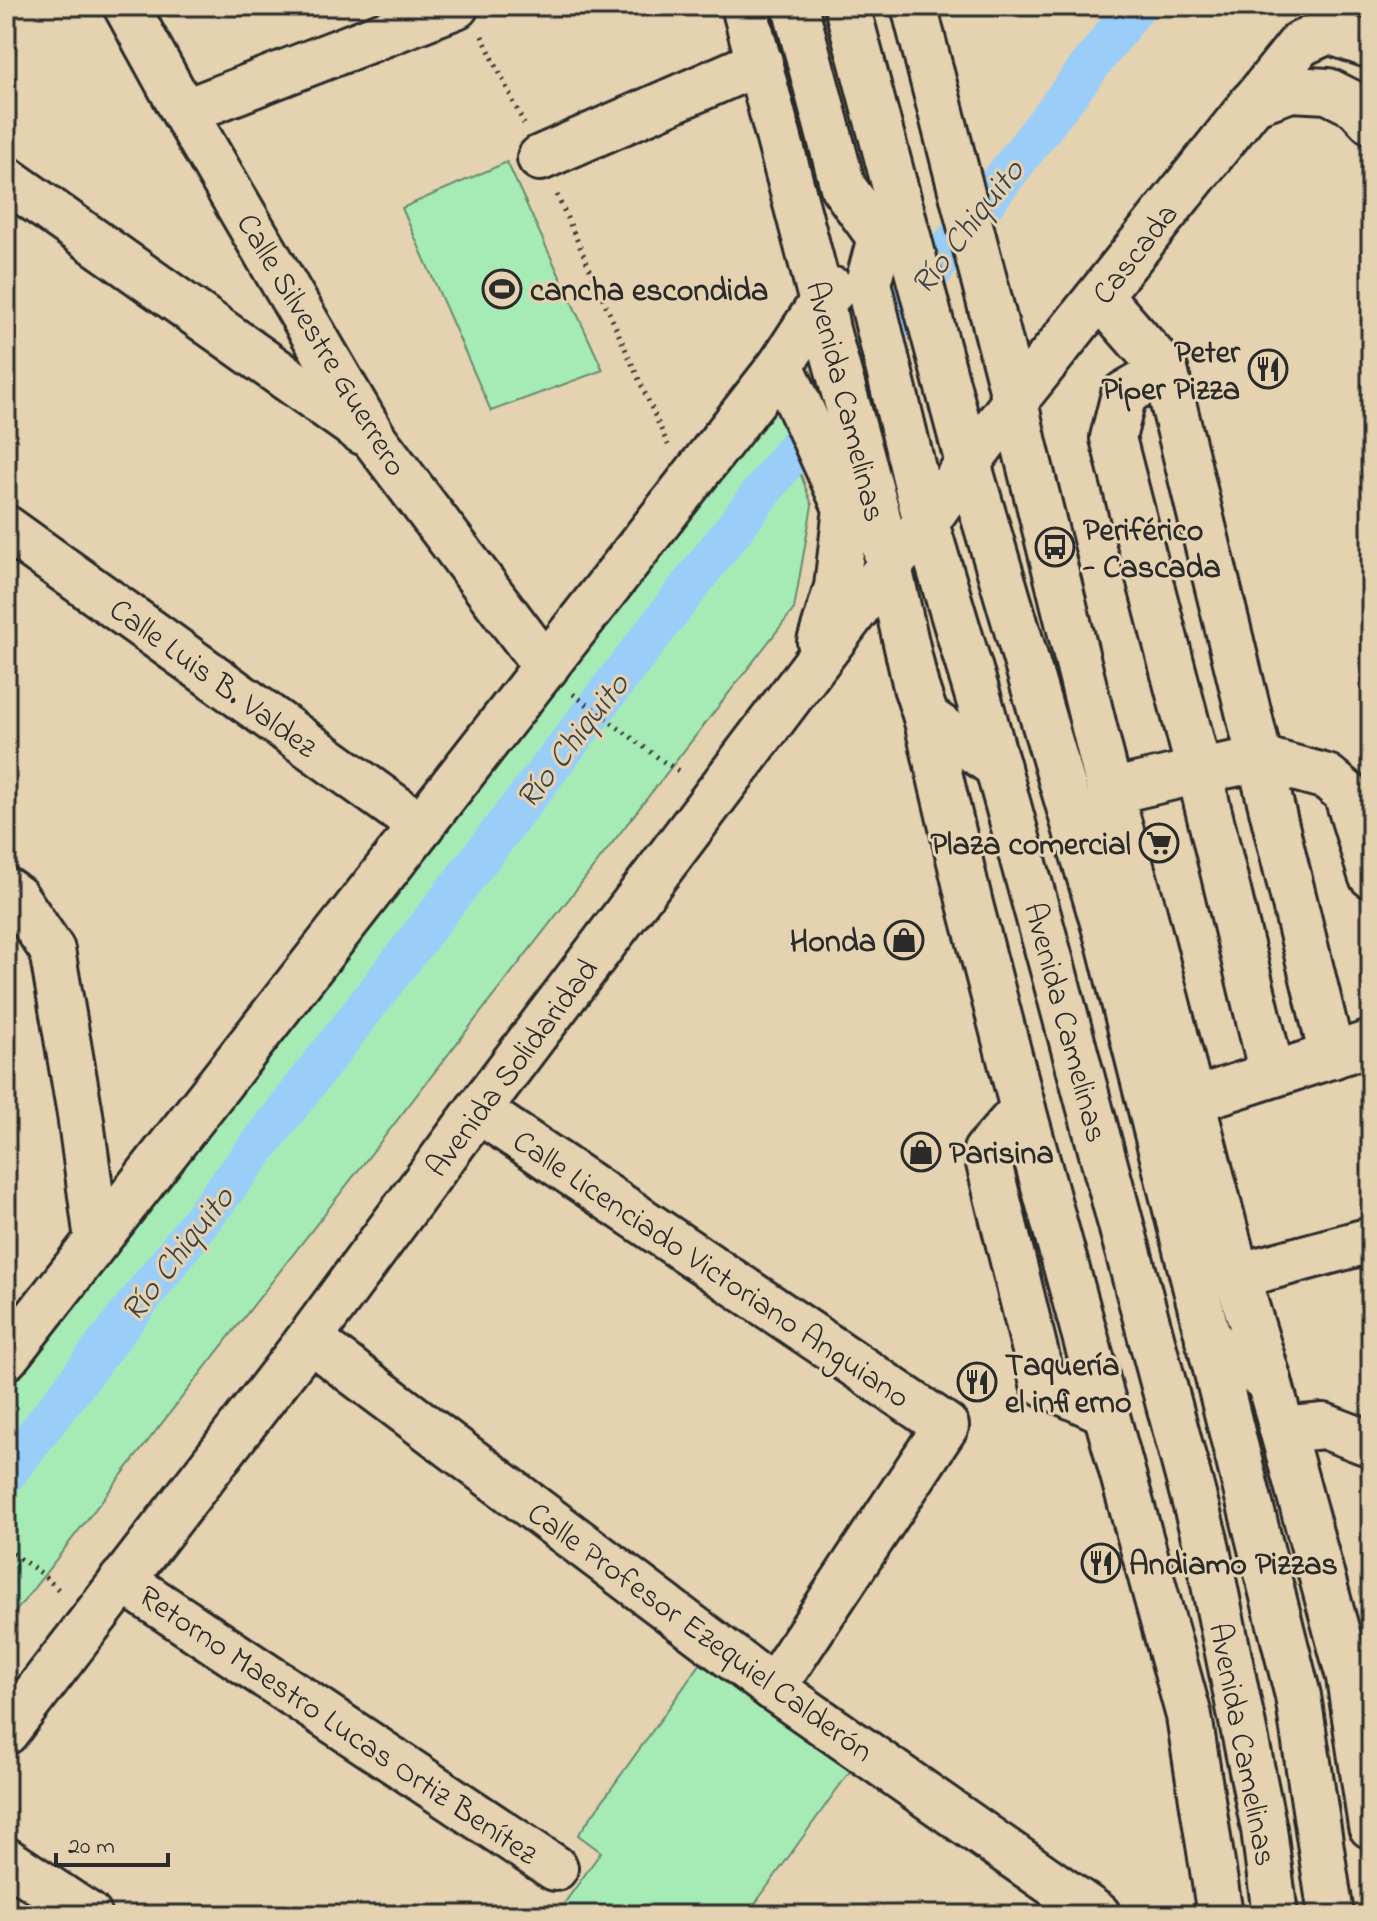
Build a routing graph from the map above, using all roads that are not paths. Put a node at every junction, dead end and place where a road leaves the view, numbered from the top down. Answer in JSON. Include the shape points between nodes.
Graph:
{"nodes":[{"id":1,"x":126,"y":6,"type":"edge"},
{"id":2,"x":744,"y":6,"type":"edge"},
{"id":3,"x":795,"y":6,"type":"edge"},
{"id":4,"x":847,"y":6,"type":"edge"},
{"id":5,"x":914,"y":6,"type":"edge"},
{"id":6,"x":468,"y":20,"type":"edge"},
{"id":7,"x":1371,"y":46,"type":"edge"},
{"id":8,"x":760,"y":62,"type":"junction"},
{"id":9,"x":1252,"y":103,"type":"junction"},
{"id":10,"x":184,"y":112,"type":"junction"},
{"id":11,"x":1371,"y":121,"type":"edge"},
{"id":12,"x":540,"y":158,"type":"road end"},
{"id":13,"x":6,"y":179,"type":"edge"},
{"id":14,"x":898,"y":236,"type":"junction"},
{"id":15,"x":1100,"y":296,"type":"junction"},
{"id":16,"x":824,"y":316,"type":"junction"},
{"id":17,"x":782,"y":368,"type":"junction"},
{"id":18,"x":1165,"y":370,"type":"junction"},
{"id":19,"x":1015,"y":401,"type":"junction"},
{"id":20,"x":375,"y":440,"type":"junction"},
{"id":21,"x":968,"y":463,"type":"junction"},
{"id":22,"x":861,"y":509,"type":"junction"},
{"id":23,"x":926,"y":523,"type":"junction"},
{"id":24,"x":6,"y":528,"type":"edge"},
{"id":25,"x":889,"y":566,"type":"junction"},
{"id":26,"x":811,"y":670,"type":"junction"},
{"id":27,"x":556,"y":678,"type":"junction"},
{"id":28,"x":926,"y":717,"type":"junction"},
{"id":29,"x":1261,"y":759,"type":"junction"},
{"id":30,"x":998,"y":767,"type":"junction"},
{"id":31,"x":1199,"y":771,"type":"junction"},
{"id":32,"x":1110,"y":792,"type":"junction"},
{"id":33,"x":421,"y":826,"type":"junction"},
{"id":34,"x":1371,"y":875,"type":"edge"},
{"id":35,"x":6,"y":890,"type":"edge"},
{"id":36,"x":1352,"y":1049,"type":"edge"},
{"id":37,"x":1272,"y":1074,"type":"junction"},
{"id":38,"x":1192,"y":1099,"type":"junction"},
{"id":39,"x":478,"y":1110,"type":"junction"},
{"id":40,"x":97,"y":1240,"type":"junction"},
{"id":41,"x":1371,"y":1240,"type":"edge"},
{"id":42,"x":1237,"y":1276,"type":"junction"},
{"id":43,"x":309,"y":1339,"type":"junction"},
{"id":44,"x":1208,"y":1340,"type":"junction"},
{"id":45,"x":6,"y":1357,"type":"edge"},
{"id":46,"x":1269,"y":1381,"type":"junction"},
{"id":47,"x":1282,"y":1430,"type":"junction"},
{"id":48,"x":1369,"y":1449,"type":"edge"},
{"id":49,"x":122,"y":1580,"type":"junction"},
{"id":50,"x":1360,"y":1674,"type":"edge"},
{"id":51,"x":773,"y":1688,"type":"junction"},
{"id":52,"x":6,"y":1732,"type":"edge"},
{"id":53,"x":1371,"y":1826,"type":"edge"},
{"id":54,"x":6,"y":1860,"type":"edge"},
{"id":55,"x":555,"y":1868,"type":"dead end"},
{"id":56,"x":89,"y":1915,"type":"edge"},
{"id":57,"x":1098,"y":1915,"type":"edge"},
{"id":58,"x":1220,"y":1915,"type":"edge"},
{"id":59,"x":1275,"y":1915,"type":"edge"},
{"id":60,"x":1331,"y":1915,"type":"edge"}],
"edges":[{"from":1,"to":10,"type":"main road","name":"Calle Silvestre Guerrero"},
{"from":2,"to":8,"type":"main road","name":"Avenida Camelinas"},
{"from":3,"to":14,"type":"main road","name":"Avenida Camelinas","via":[[843,187]]},
{"from":4,"to":14,"type":"main road","name":"Avenida Camelinas"},
{"from":5,"to":19,"type":"main road"},
{"from":6,"to":10,"type":"main road"},
{"from":7,"to":9,"type":"main road","name":"Cascada","via":[[1328,31],[1300,44]]},
{"from":8,"to":12,"type":"main road"},
{"from":8,"to":16,"type":"main road","name":"Avenida Camelinas"},
{"from":9,"to":11,"type":"main road","via":[[1291,89],[1328,91],[1356,105]]},
{"from":9,"to":15,"type":"main road","name":"Cascada"},
{"from":10,"to":20,"type":"main road","name":"Calle Silvestre Guerrero"},
{"from":13,"to":20,"type":"main road"},
{"from":14,"to":16,"type":"main road"},
{"from":14,"to":21,"type":"main road","name":"Avenida Camelinas"},
{"from":14,"to":23,"type":"main road","name":"Avenida Camelinas","via":[[868,283]]},
{"from":15,"to":18,"type":"main road"},
{"from":15,"to":19,"type":"main road","name":"Cascada"},
{"from":16,"to":17,"type":"main road"},
{"from":16,"to":22,"type":"main road","name":"Avenida Camelinas"},
{"from":17,"to":22,"type":"main road"},
{"from":17,"to":27,"type":"main road","via":[[686,487]]},
{"from":18,"to":29,"type":"main road"},
{"from":18,"to":31,"type":"main road","via":[[1124,394],[1113,438]]},
{"from":19,"to":21,"type":"main road","name":"Avenida Solidaridad"},
{"from":19,"to":32,"type":"main road"},
{"from":20,"to":27,"type":"main road","name":"Calle Silvestre Guerrero"},
{"from":21,"to":23,"type":"main road","name":"Avenida Solidaridad"},
{"from":21,"to":44,"type":"main road","name":"Avenida Camelinas","via":[[1110,946]]},
{"from":22,"to":25,"type":"main road","name":"Avenida Camelinas"},
{"from":22,"to":26,"type":"main road"},
{"from":23,"to":25,"type":"main road","name":"Avenida Solidaridad"},
{"from":23,"to":30,"type":"main road","name":"Avenida Camelinas"},
{"from":24,"to":33,"type":"main road","name":"Calle Luis B. Valdez"},
{"from":25,"to":26,"type":"main road","name":"Avenida Solidaridad"},
{"from":25,"to":28,"type":"main road","name":"Avenida Camelinas"},
{"from":26,"to":39,"type":"main road","name":"Avenida Solidaridad"},
{"from":27,"to":33,"type":"main road"},
{"from":28,"to":30,"type":"main road"},
{"from":28,"to":58,"type":"main road","name":"Avenida Camelinas","via":[[1023,1109],[1189,1716]]},
{"from":29,"to":31,"type":"main road"},
{"from":29,"to":34,"type":"main road","via":[[1327,777],[1346,793]]},
{"from":29,"to":36,"type":"main road"},
{"from":30,"to":59,"type":"main road","name":"Avenida Camelinas","via":[[1205,1540],[1264,1829]]},
{"from":31,"to":32,"type":"main road"},
{"from":31,"to":37,"type":"main road"},
{"from":32,"to":38,"type":"main road"},
{"from":33,"to":40,"type":"main road"},
{"from":35,"to":40,"type":"main road","via":[[52,950]]},
{"from":36,"to":37,"type":"main road"},
{"from":37,"to":38,"type":"main road"},
{"from":38,"to":42,"type":"main road"},
{"from":39,"to":43,"type":"main road","name":"Avenida Solidaridad"},
{"from":39,"to":51,"type":"main road","name":"Calle Licenciado Victoriano Anguiano","via":[[946,1426]]},
{"from":40,"to":45,"type":"main road"},
{"from":41,"to":42,"type":"main road"},
{"from":42,"to":46,"type":"main road"},
{"from":43,"to":49,"type":"main road","name":"Avenida Solidaridad"},
{"from":43,"to":51,"type":"main road","name":"Calle Profesor Ezequiel Calderón"},
{"from":44,"to":46,"type":"main road"},
{"from":44,"to":60,"type":"main road","name":"Avenida Camelinas","via":[[1298,1696]]},
{"from":46,"to":47,"type":"main road"},
{"from":47,"to":48,"type":"main road","via":[[1324,1426]]},
{"from":47,"to":50,"type":"main road"},
{"from":49,"to":52,"type":"main road","name":"Avenida Solidaridad"},
{"from":49,"to":55,"type":"main road","name":"Retorno Maestro Lucas Ortiz Benítez"},
{"from":50,"to":53,"type":"main road"},
{"from":51,"to":57,"type":"main road","name":"Calle Profesor Ezequiel Calderón"},
{"from":54,"to":56,"type":"main road"}]}
